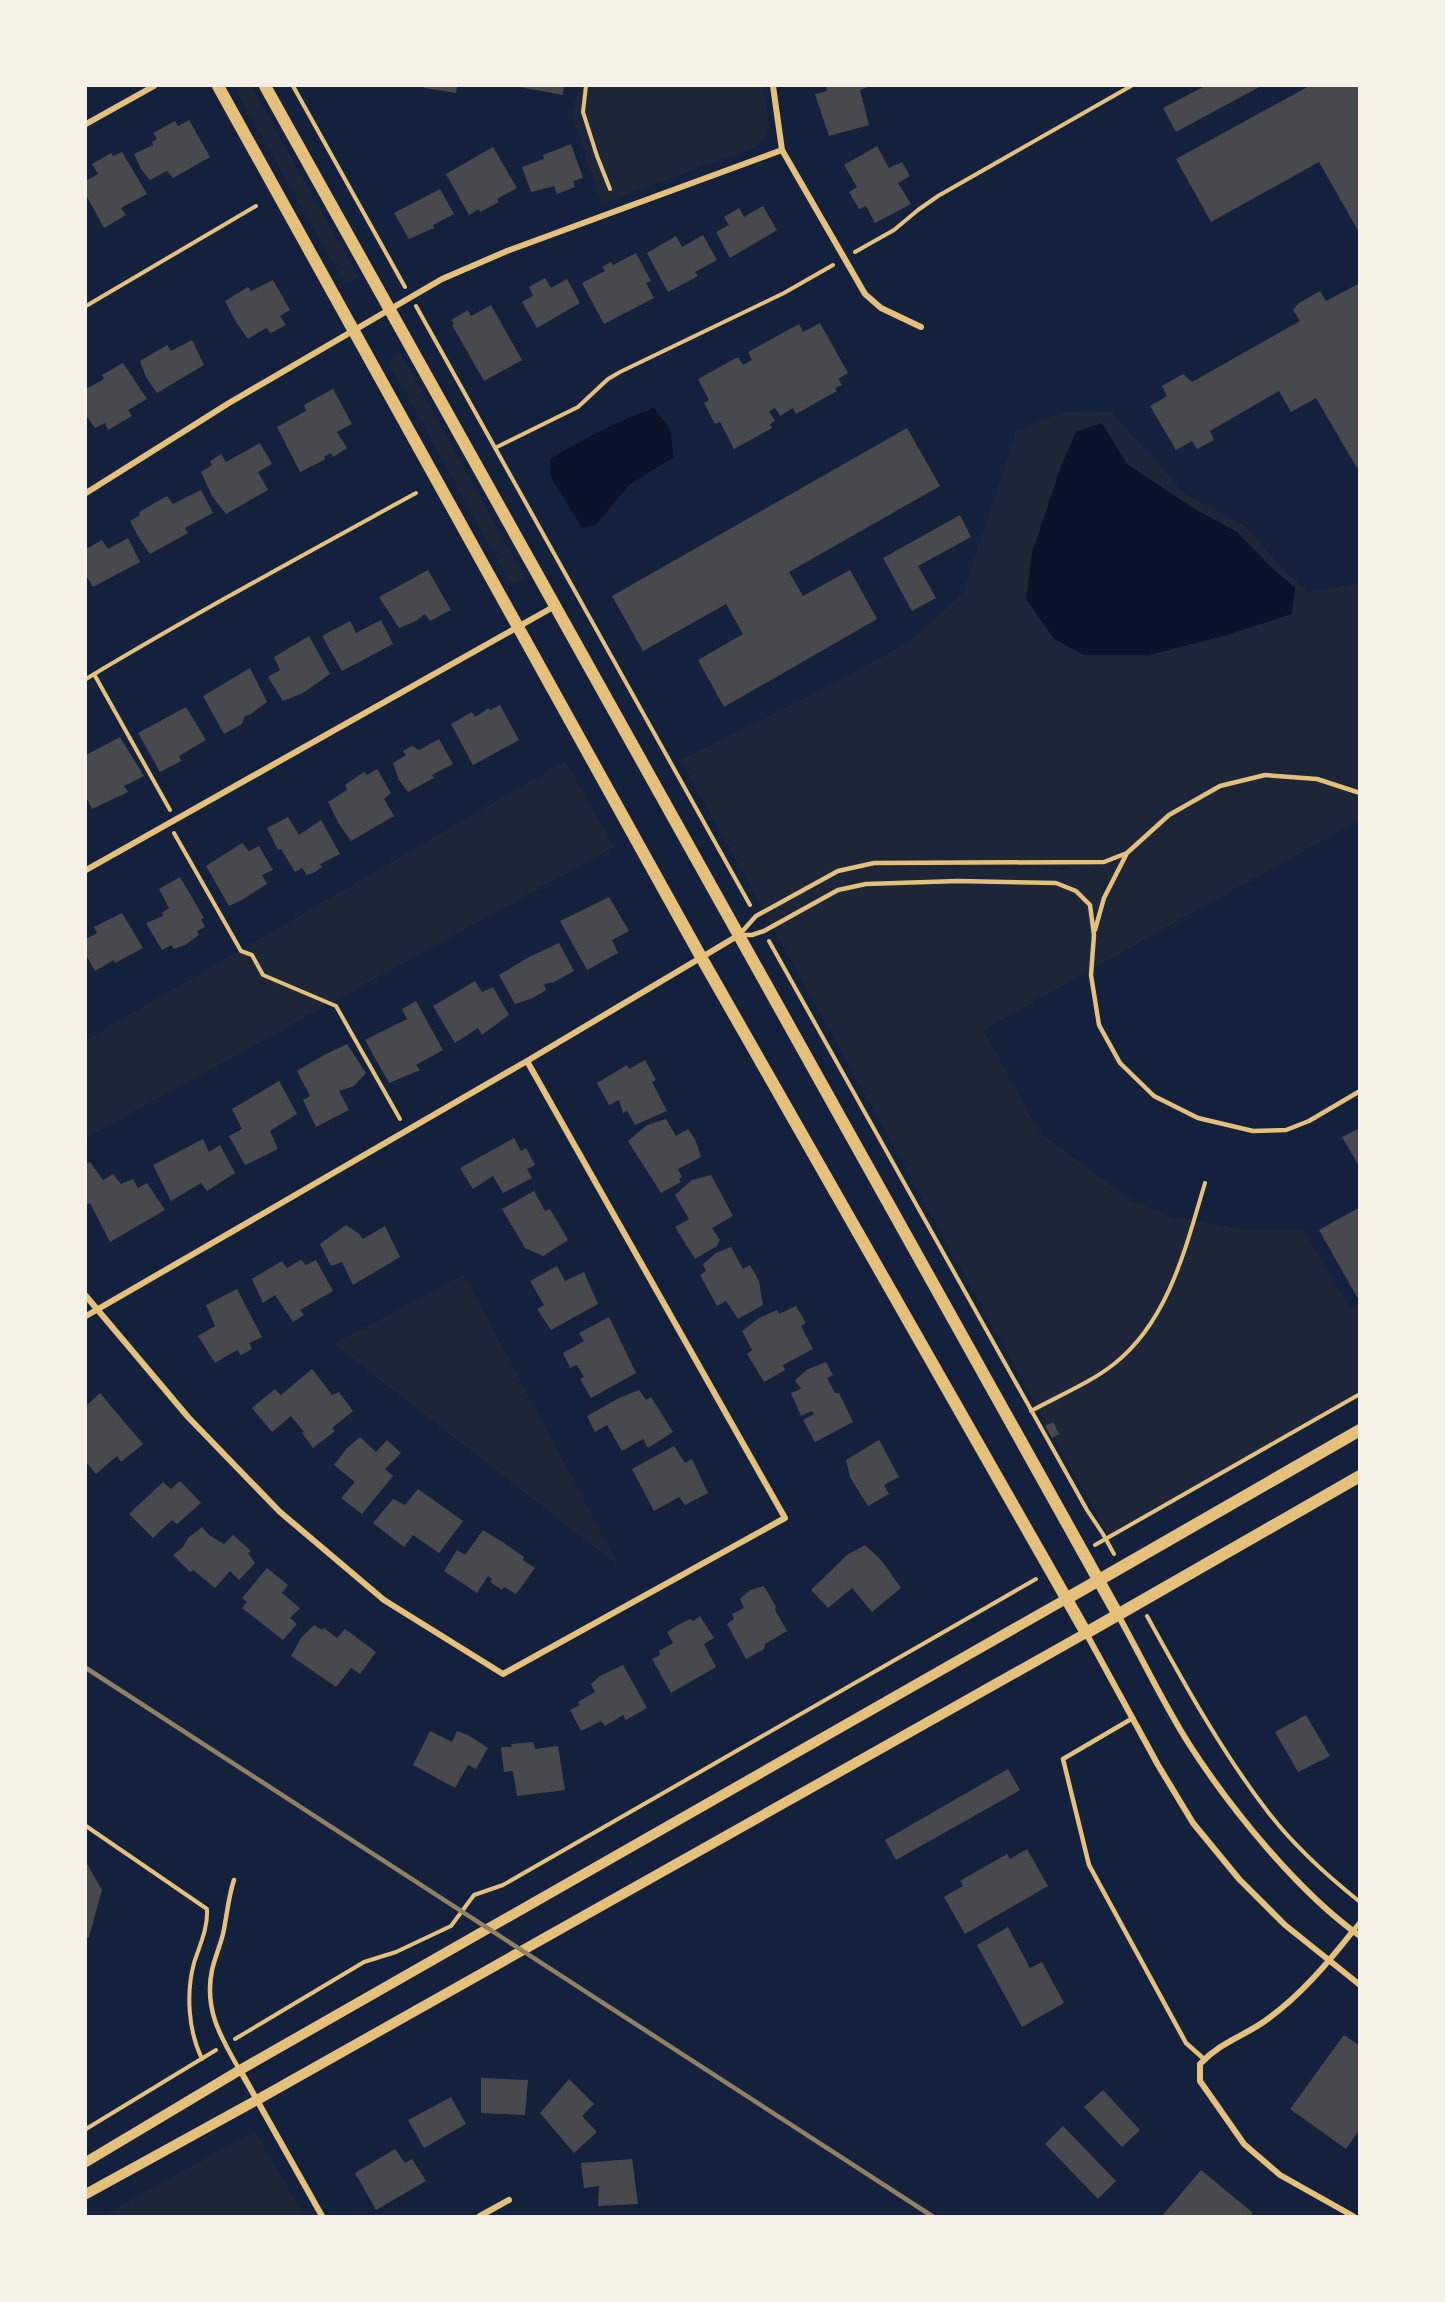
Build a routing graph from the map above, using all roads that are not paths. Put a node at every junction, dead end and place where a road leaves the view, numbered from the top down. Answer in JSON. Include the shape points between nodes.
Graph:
{"nodes":[{"id":1,"x":154,"y":86,"type":"edge"},
{"id":2,"x":218,"y":86,"type":"edge"},
{"id":3,"x":265,"y":86,"type":"edge"},
{"id":4,"x":773,"y":86,"type":"edge"},
{"id":5,"x":86,"y":124,"type":"edge"},
{"id":6,"x":783,"y":150,"type":"junction"},
{"id":7,"x":391,"y":309,"type":"junction"},
{"id":8,"x":921,"y":327,"type":"dead end"},
{"id":9,"x":353,"y":330,"type":"junction"},
{"id":10,"x":86,"y":493,"type":"edge"},
{"id":11,"x":556,"y":605,"type":"junction"},
{"id":12,"x":519,"y":626,"type":"junction"},
{"id":13,"x":1359,"y":793,"type":"edge"},
{"id":14,"x":1127,"y":853,"type":"junction"},
{"id":15,"x":86,"y":870,"type":"edge"},
{"id":16,"x":1094,"y":934,"type":"junction"},
{"id":17,"x":740,"y":935,"type":"junction"},
{"id":18,"x":701,"y":957,"type":"junction"},
{"id":19,"x":527,"y":1061,"type":"junction"},
{"id":20,"x":1359,"y":1091,"type":"edge"},
{"id":21,"x":86,"y":1296,"type":"edge"},
{"id":22,"x":96,"y":1310,"type":"junction"},
{"id":23,"x":86,"y":1316,"type":"edge"},
{"id":24,"x":1359,"y":1430,"type":"edge"},
{"id":25,"x":1359,"y":1476,"type":"edge"},
{"id":26,"x":1099,"y":1581,"type":"junction"},
{"id":27,"x":1066,"y":1599,"type":"junction"},
{"id":28,"x":1118,"y":1615,"type":"junction"},
{"id":29,"x":1086,"y":1633,"type":"junction"},
{"id":30,"x":1133,"y":1718,"type":"junction"},
{"id":31,"x":234,"y":1880,"type":"dead end"},
{"id":32,"x":1359,"y":1922,"type":"edge"},
{"id":33,"x":1353,"y":1931,"type":"junction"},
{"id":34,"x":1359,"y":1936,"type":"edge"},
{"id":35,"x":1329,"y":1962,"type":"junction"},
{"id":36,"x":1359,"y":1985,"type":"edge"},
{"id":37,"x":1204,"y":2059,"type":"junction"},
{"id":38,"x":240,"y":2070,"type":"junction"},
{"id":39,"x":257,"y":2100,"type":"junction"},
{"id":40,"x":86,"y":2162,"type":"edge"},
{"id":41,"x":86,"y":2194,"type":"edge"},
{"id":42,"x":509,"y":2200,"type":"dead end"},
{"id":43,"x":322,"y":2217,"type":"edge"},
{"id":44,"x":480,"y":2217,"type":"edge"},
{"id":45,"x":1353,"y":2217,"type":"edge"}],
"edges":[{"from":1,"to":5,"type":"street"},
{"from":2,"to":9,"type":"main road"},
{"from":3,"to":7,"type":"main road"},
{"from":4,"to":6,"type":"street"},
{"from":6,"to":7,"type":"street","via":[[482,261]]},
{"from":6,"to":8,"type":"street","via":[[865,294],[881,308]]},
{"from":7,"to":9,"type":"street"},
{"from":7,"to":11,"type":"main road"},
{"from":9,"to":10,"type":"street"},
{"from":9,"to":12,"type":"main road"},
{"from":11,"to":12,"type":"street"},
{"from":11,"to":17,"type":"main road"},
{"from":12,"to":15,"type":"street"},
{"from":12,"to":18,"type":"main road"},
{"from":13,"to":14,"type":"lane","via":[[1317,779],[1264,776],[1220,786],[1169,815]]},
{"from":14,"to":16,"type":"lane","via":[[1104,898]]},
{"from":14,"to":17,"type":"lane","via":[[1104,862],[874,863],[838,871],[756,916]]},
{"from":16,"to":17,"type":"lane","via":[[1090,905],[1076,891],[1056,883],[958,881],[866,884],[838,890],[764,931]]},
{"from":16,"to":20,"type":"lane","via":[[1091,975],[1099,1024],[1120,1063],[1154,1096],[1198,1119],[1253,1131],[1286,1130]]},
{"from":17,"to":18,"type":"street"},
{"from":17,"to":26,"type":"main road"},
{"from":18,"to":19,"type":"street"},
{"from":18,"to":27,"type":"main road"},
{"from":19,"to":22,"type":"street"},
{"from":19,"to":22,"type":"street","via":[[785,1518],[503,1674],[384,1600],[280,1512],[188,1416]]},
{"from":21,"to":22,"type":"street"},
{"from":22,"to":23,"type":"street"},
{"from":24,"to":26,"type":"main road"},
{"from":25,"to":28,"type":"main road"},
{"from":26,"to":27,"type":"main road"},
{"from":26,"to":28,"type":"main road"},
{"from":27,"to":29,"type":"main road"},
{"from":27,"to":38,"type":"street"},
{"from":28,"to":29,"type":"main road"},
{"from":28,"to":33,"type":"street","via":[[1188,1743],[1230,1802],[1313,1896]]},
{"from":29,"to":30,"type":"street"},
{"from":29,"to":39,"type":"street"},
{"from":30,"to":35,"type":"street","via":[[1193,1823],[1239,1879]]},
{"from":30,"to":37,"type":"lane","via":[[1063,1759],[1089,1865],[1186,2043]]},
{"from":31,"to":38,"type":"lane","via":[[212,1972],[210,1998],[211,2014]]},
{"from":32,"to":33,"type":"lane"},
{"from":33,"to":34,"type":"street"},
{"from":33,"to":35,"type":"street"},
{"from":35,"to":36,"type":"street"},
{"from":35,"to":37,"type":"street","via":[[1265,2021]]},
{"from":37,"to":45,"type":"street","via":[[1200,2064],[1200,2081],[1244,2144],[1280,2175]]},
{"from":38,"to":39,"type":"street"},
{"from":38,"to":40,"type":"street"},
{"from":39,"to":41,"type":"street"},
{"from":39,"to":43,"type":"street"},
{"from":42,"to":44,"type":"street"}]}
